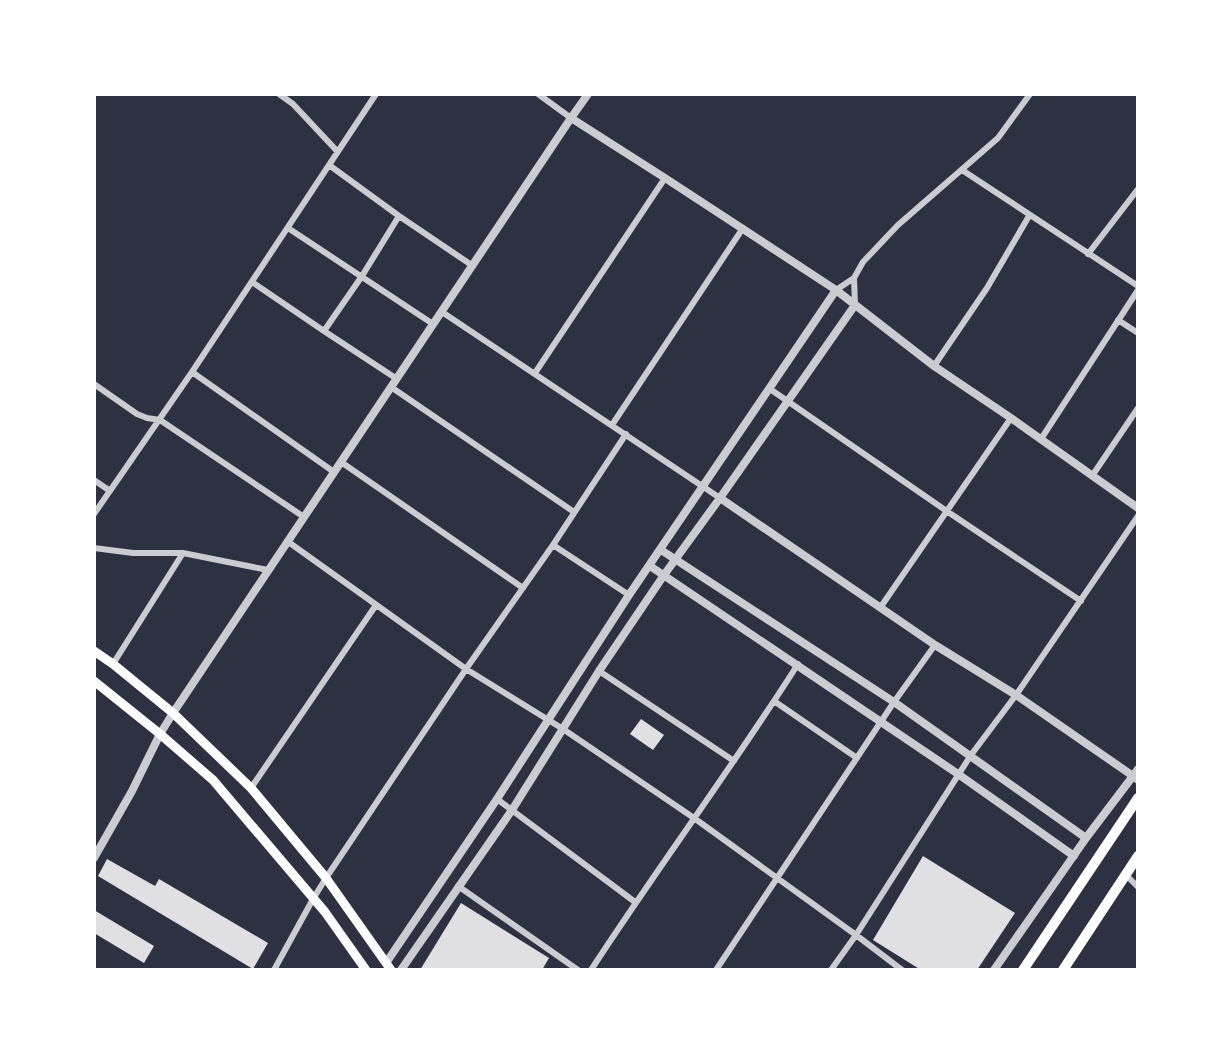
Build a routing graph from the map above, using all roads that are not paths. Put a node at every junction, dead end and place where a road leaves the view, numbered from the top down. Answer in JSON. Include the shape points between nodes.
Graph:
{"nodes":[{"id":1,"x":279,"y":94,"type":"edge"},
{"id":2,"x":538,"y":94,"type":"edge"},
{"id":3,"x":588,"y":94,"type":"edge"},
{"id":4,"x":1030,"y":94,"type":"edge"},
{"id":5,"x":376,"y":95,"type":"edge"},
{"id":6,"x":571,"y":118,"type":"junction"},
{"id":7,"x":337,"y":151,"type":"junction"},
{"id":8,"x":329,"y":164,"type":"junction"},
{"id":9,"x":962,"y":170,"type":"junction"},
{"id":10,"x":666,"y":178,"type":"junction"},
{"id":11,"x":1138,"y":189,"type":"edge"},
{"id":12,"x":400,"y":216,"type":"junction"},
{"id":13,"x":1030,"y":216,"type":"junction"},
{"id":14,"x":288,"y":228,"type":"junction"},
{"id":15,"x":743,"y":228,"type":"junction"},
{"id":16,"x":1088,"y":254,"type":"junction"},
{"id":17,"x":473,"y":266,"type":"junction"},
{"id":18,"x":362,"y":276,"type":"junction"},
{"id":19,"x":854,"y":278,"type":"junction"},
{"id":20,"x":252,"y":282,"type":"junction"},
{"id":21,"x":1138,"y":288,"type":"edge"},
{"id":22,"x":836,"y":290,"type":"junction"},
{"id":23,"x":855,"y":305,"type":"junction"},
{"id":24,"x":442,"y":312,"type":"junction"},
{"id":25,"x":1118,"y":320,"type":"junction"},
{"id":26,"x":433,"y":324,"type":"junction"},
{"id":27,"x":324,"y":331,"type":"junction"},
{"id":28,"x":1138,"y":334,"type":"edge"},
{"id":29,"x":934,"y":366,"type":"junction"},
{"id":30,"x":192,"y":372,"type":"junction"},
{"id":31,"x":535,"y":373,"type":"junction"},
{"id":32,"x":397,"y":379,"type":"junction"},
{"id":33,"x":94,"y":384,"type":"edge"},
{"id":34,"x":391,"y":387,"type":"junction"},
{"id":35,"x":770,"y":389,"type":"junction"},
{"id":36,"x":788,"y":401,"type":"junction"},
{"id":37,"x":1138,"y":408,"type":"edge"},
{"id":38,"x":1011,"y":418,"type":"junction"},
{"id":39,"x":160,"y":420,"type":"junction"},
{"id":40,"x":612,"y":425,"type":"junction"},
{"id":41,"x":626,"y":434,"type":"junction"},
{"id":42,"x":1041,"y":439,"type":"junction"},
{"id":43,"x":341,"y":462,"type":"junction"},
{"id":44,"x":334,"y":472,"type":"junction"},
{"id":45,"x":1092,"y":476,"type":"junction"},
{"id":46,"x":94,"y":480,"type":"edge"},
{"id":47,"x":703,"y":487,"type":"junction"},
{"id":48,"x":110,"y":491,"type":"junction"},
{"id":49,"x":720,"y":498,"type":"junction"},
{"id":50,"x":1138,"y":508,"type":"edge"},
{"id":51,"x":574,"y":512,"type":"junction"},
{"id":52,"x":948,"y":512,"type":"junction"},
{"id":53,"x":94,"y":514,"type":"edge"},
{"id":54,"x":1138,"y":516,"type":"edge"},
{"id":55,"x":304,"y":517,"type":"junction"},
{"id":56,"x":287,"y":541,"type":"junction"},
{"id":57,"x":553,"y":545,"type":"junction"},
{"id":58,"x":94,"y":548,"type":"edge"},
{"id":59,"x":661,"y":550,"type":"junction"},
{"id":60,"x":183,"y":552,"type":"junction"},
{"id":61,"x":674,"y":559,"type":"junction"},
{"id":62,"x":650,"y":566,"type":"junction"},
{"id":63,"x":268,"y":570,"type":"junction"},
{"id":64,"x":664,"y":575,"type":"junction"},
{"id":65,"x":523,"y":588,"type":"junction"},
{"id":66,"x":629,"y":595,"type":"junction"},
{"id":67,"x":1081,"y":601,"type":"junction"},
{"id":68,"x":376,"y":606,"type":"junction"},
{"id":69,"x":880,"y":608,"type":"junction"},
{"id":70,"x":935,"y":645,"type":"junction"},
{"id":71,"x":94,"y":651,"type":"edge"},
{"id":72,"x":113,"y":664,"type":"junction"},
{"id":73,"x":798,"y":664,"type":"junction"},
{"id":74,"x":466,"y":669,"type":"junction"},
{"id":75,"x":599,"y":671,"type":"junction"},
{"id":76,"x":94,"y":681,"type":"edge"},
{"id":77,"x":1016,"y":695,"type":"junction"},
{"id":78,"x":774,"y":701,"type":"junction"},
{"id":79,"x":894,"y":702,"type":"junction"},
{"id":80,"x":173,"y":713,"type":"junction"},
{"id":81,"x":548,"y":719,"type":"junction"},
{"id":82,"x":881,"y":722,"type":"junction"},
{"id":83,"x":563,"y":729,"type":"junction"},
{"id":84,"x":160,"y":734,"type":"junction"},
{"id":85,"x":971,"y":755,"type":"junction"},
{"id":86,"x":857,"y":758,"type":"junction"},
{"id":87,"x":734,"y":761,"type":"junction"},
{"id":88,"x":958,"y":774,"type":"junction"},
{"id":89,"x":1136,"y":775,"type":"edge"},
{"id":90,"x":251,"y":788,"type":"junction"},
{"id":91,"x":1138,"y":797,"type":"edge"},
{"id":92,"x":497,"y":799,"type":"junction"},
{"id":93,"x":512,"y":810,"type":"junction"},
{"id":94,"x":694,"y":818,"type":"junction"},
{"id":95,"x":1086,"y":838,"type":"junction"},
{"id":96,"x":1074,"y":856,"type":"junction"},
{"id":97,"x":1138,"y":856,"type":"edge"},
{"id":98,"x":94,"y":858,"type":"edge"},
{"id":99,"x":1126,"y":875,"type":"junction"},
{"id":100,"x":777,"y":877,"type":"junction"},
{"id":101,"x":326,"y":878,"type":"junction"},
{"id":102,"x":458,"y":886,"type":"junction"},
{"id":103,"x":1138,"y":887,"type":"edge"},
{"id":104,"x":313,"y":899,"type":"junction"},
{"id":105,"x":635,"y":902,"type":"junction"},
{"id":106,"x":856,"y":934,"type":"junction"},
{"id":107,"x":388,"y":966,"type":"edge"},
{"id":108,"x":404,"y":969,"type":"edge"},
{"id":109,"x":274,"y":970,"type":"edge"},
{"id":110,"x":366,"y":970,"type":"edge"},
{"id":111,"x":578,"y":970,"type":"edge"},
{"id":112,"x":591,"y":970,"type":"edge"},
{"id":113,"x":716,"y":970,"type":"edge"},
{"id":114,"x":831,"y":970,"type":"edge"},
{"id":115,"x":902,"y":970,"type":"edge"},
{"id":116,"x":994,"y":970,"type":"edge"},
{"id":117,"x":1023,"y":970,"type":"edge"},
{"id":118,"x":1063,"y":970,"type":"edge"}],
"edges":[{"from":1,"to":7,"type":"street"},
{"from":2,"to":6,"type":"street"},
{"from":3,"to":6,"type":"street"},
{"from":4,"to":9,"type":"street","via":[[998,138]]},
{"from":5,"to":7,"type":"street"},
{"from":6,"to":10,"type":"street"},
{"from":6,"to":17,"type":"street"},
{"from":7,"to":8,"type":"street"},
{"from":8,"to":12,"type":"street"},
{"from":8,"to":14,"type":"street"},
{"from":9,"to":13,"type":"street"},
{"from":9,"to":19,"type":"street","via":[[898,225]]},
{"from":10,"to":15,"type":"street"},
{"from":10,"to":31,"type":"street"},
{"from":11,"to":16,"type":"street"},
{"from":12,"to":17,"type":"street"},
{"from":12,"to":18,"type":"street"},
{"from":13,"to":16,"type":"street"},
{"from":13,"to":29,"type":"street"},
{"from":14,"to":18,"type":"street"},
{"from":14,"to":20,"type":"street"},
{"from":15,"to":22,"type":"street"},
{"from":15,"to":40,"type":"street"},
{"from":16,"to":21,"type":"street"},
{"from":17,"to":24,"type":"street"},
{"from":18,"to":26,"type":"street"},
{"from":18,"to":27,"type":"street"},
{"from":19,"to":22,"type":"street"},
{"from":19,"to":23,"type":"street"},
{"from":20,"to":27,"type":"street"},
{"from":20,"to":30,"type":"street"},
{"from":21,"to":25,"type":"street"},
{"from":22,"to":23,"type":"street"},
{"from":22,"to":35,"type":"street"},
{"from":23,"to":29,"type":"street"},
{"from":23,"to":36,"type":"street"},
{"from":24,"to":26,"type":"street"},
{"from":24,"to":31,"type":"street"},
{"from":25,"to":28,"type":"street"},
{"from":25,"to":42,"type":"street"},
{"from":26,"to":32,"type":"street"},
{"from":27,"to":32,"type":"street"},
{"from":29,"to":38,"type":"street"},
{"from":30,"to":39,"type":"street"},
{"from":30,"to":44,"type":"street"},
{"from":31,"to":40,"type":"street"},
{"from":32,"to":34,"type":"street"},
{"from":33,"to":39,"type":"street","via":[[136,414]]},
{"from":34,"to":43,"type":"street"},
{"from":34,"to":51,"type":"street"},
{"from":35,"to":36,"type":"street"},
{"from":35,"to":47,"type":"street"},
{"from":36,"to":49,"type":"street"},
{"from":36,"to":52,"type":"street"},
{"from":37,"to":45,"type":"street"},
{"from":38,"to":42,"type":"street"},
{"from":38,"to":52,"type":"street"},
{"from":39,"to":48,"type":"street"},
{"from":39,"to":55,"type":"street"},
{"from":40,"to":41,"type":"street"},
{"from":41,"to":47,"type":"street"},
{"from":41,"to":51,"type":"street"},
{"from":42,"to":45,"type":"street"},
{"from":43,"to":44,"type":"street"},
{"from":43,"to":65,"type":"street"},
{"from":44,"to":55,"type":"street"},
{"from":45,"to":50,"type":"street"},
{"from":46,"to":48,"type":"street"},
{"from":47,"to":49,"type":"street"},
{"from":47,"to":59,"type":"street"},
{"from":48,"to":53,"type":"street"},
{"from":49,"to":61,"type":"street"},
{"from":49,"to":69,"type":"street"},
{"from":51,"to":57,"type":"street"},
{"from":52,"to":67,"type":"street"},
{"from":52,"to":69,"type":"street"},
{"from":54,"to":67,"type":"street"},
{"from":55,"to":56,"type":"street"},
{"from":56,"to":63,"type":"street"},
{"from":56,"to":68,"type":"street"},
{"from":57,"to":65,"type":"street"},
{"from":57,"to":66,"type":"street"},
{"from":58,"to":60,"type":"street"},
{"from":59,"to":61,"type":"street"},
{"from":59,"to":62,"type":"street"},
{"from":60,"to":63,"type":"street"},
{"from":60,"to":72,"type":"street"},
{"from":61,"to":64,"type":"street"},
{"from":61,"to":79,"type":"street"},
{"from":62,"to":64,"type":"street"},
{"from":62,"to":66,"type":"street"},
{"from":63,"to":80,"type":"street"},
{"from":64,"to":73,"type":"street"},
{"from":64,"to":75,"type":"street"},
{"from":65,"to":74,"type":"street"},
{"from":66,"to":81,"type":"street"},
{"from":67,"to":77,"type":"street"},
{"from":68,"to":74,"type":"street"},
{"from":68,"to":90,"type":"street"},
{"from":69,"to":70,"type":"street"},
{"from":70,"to":77,"type":"street"},
{"from":70,"to":79,"type":"street"},
{"from":71,"to":72,"type":"main road"},
{"from":72,"to":80,"type":"main road"},
{"from":73,"to":78,"type":"street"},
{"from":73,"to":82,"type":"street"},
{"from":74,"to":81,"type":"street"},
{"from":74,"to":101,"type":"street"},
{"from":75,"to":83,"type":"street"},
{"from":75,"to":87,"type":"street"},
{"from":76,"to":84,"type":"main road"},
{"from":77,"to":85,"type":"street"},
{"from":77,"to":89,"type":"street"},
{"from":78,"to":86,"type":"street"},
{"from":78,"to":87,"type":"street"},
{"from":79,"to":82,"type":"street"},
{"from":79,"to":85,"type":"street"},
{"from":80,"to":84,"type":"street"},
{"from":80,"to":90,"type":"main road"},
{"from":81,"to":83,"type":"street"},
{"from":81,"to":92,"type":"street"},
{"from":82,"to":86,"type":"street"},
{"from":82,"to":88,"type":"street"},
{"from":83,"to":93,"type":"street"},
{"from":83,"to":94,"type":"street"},
{"from":84,"to":98,"type":"street"},
{"from":84,"to":104,"type":"main road","via":[[213,780]]},
{"from":85,"to":88,"type":"street"},
{"from":85,"to":95,"type":"street"},
{"from":86,"to":100,"type":"street"},
{"from":87,"to":94,"type":"street"},
{"from":88,"to":96,"type":"street"},
{"from":88,"to":106,"type":"street"},
{"from":89,"to":95,"type":"street"},
{"from":90,"to":101,"type":"main road"},
{"from":91,"to":117,"type":"main road"},
{"from":92,"to":93,"type":"street"},
{"from":92,"to":107,"type":"street"},
{"from":93,"to":102,"type":"street"},
{"from":93,"to":105,"type":"street"},
{"from":94,"to":100,"type":"street"},
{"from":94,"to":105,"type":"street"},
{"from":95,"to":96,"type":"street"},
{"from":96,"to":116,"type":"street"},
{"from":97,"to":99,"type":"main road"},
{"from":99,"to":103,"type":"street"},
{"from":99,"to":118,"type":"main road"},
{"from":100,"to":106,"type":"street"},
{"from":100,"to":113,"type":"street"},
{"from":101,"to":104,"type":"street"},
{"from":101,"to":107,"type":"main road"},
{"from":102,"to":108,"type":"street"},
{"from":102,"to":111,"type":"street"},
{"from":104,"to":109,"type":"street"},
{"from":104,"to":110,"type":"main road"},
{"from":105,"to":112,"type":"street"},
{"from":106,"to":114,"type":"street"},
{"from":106,"to":115,"type":"street"}]}
